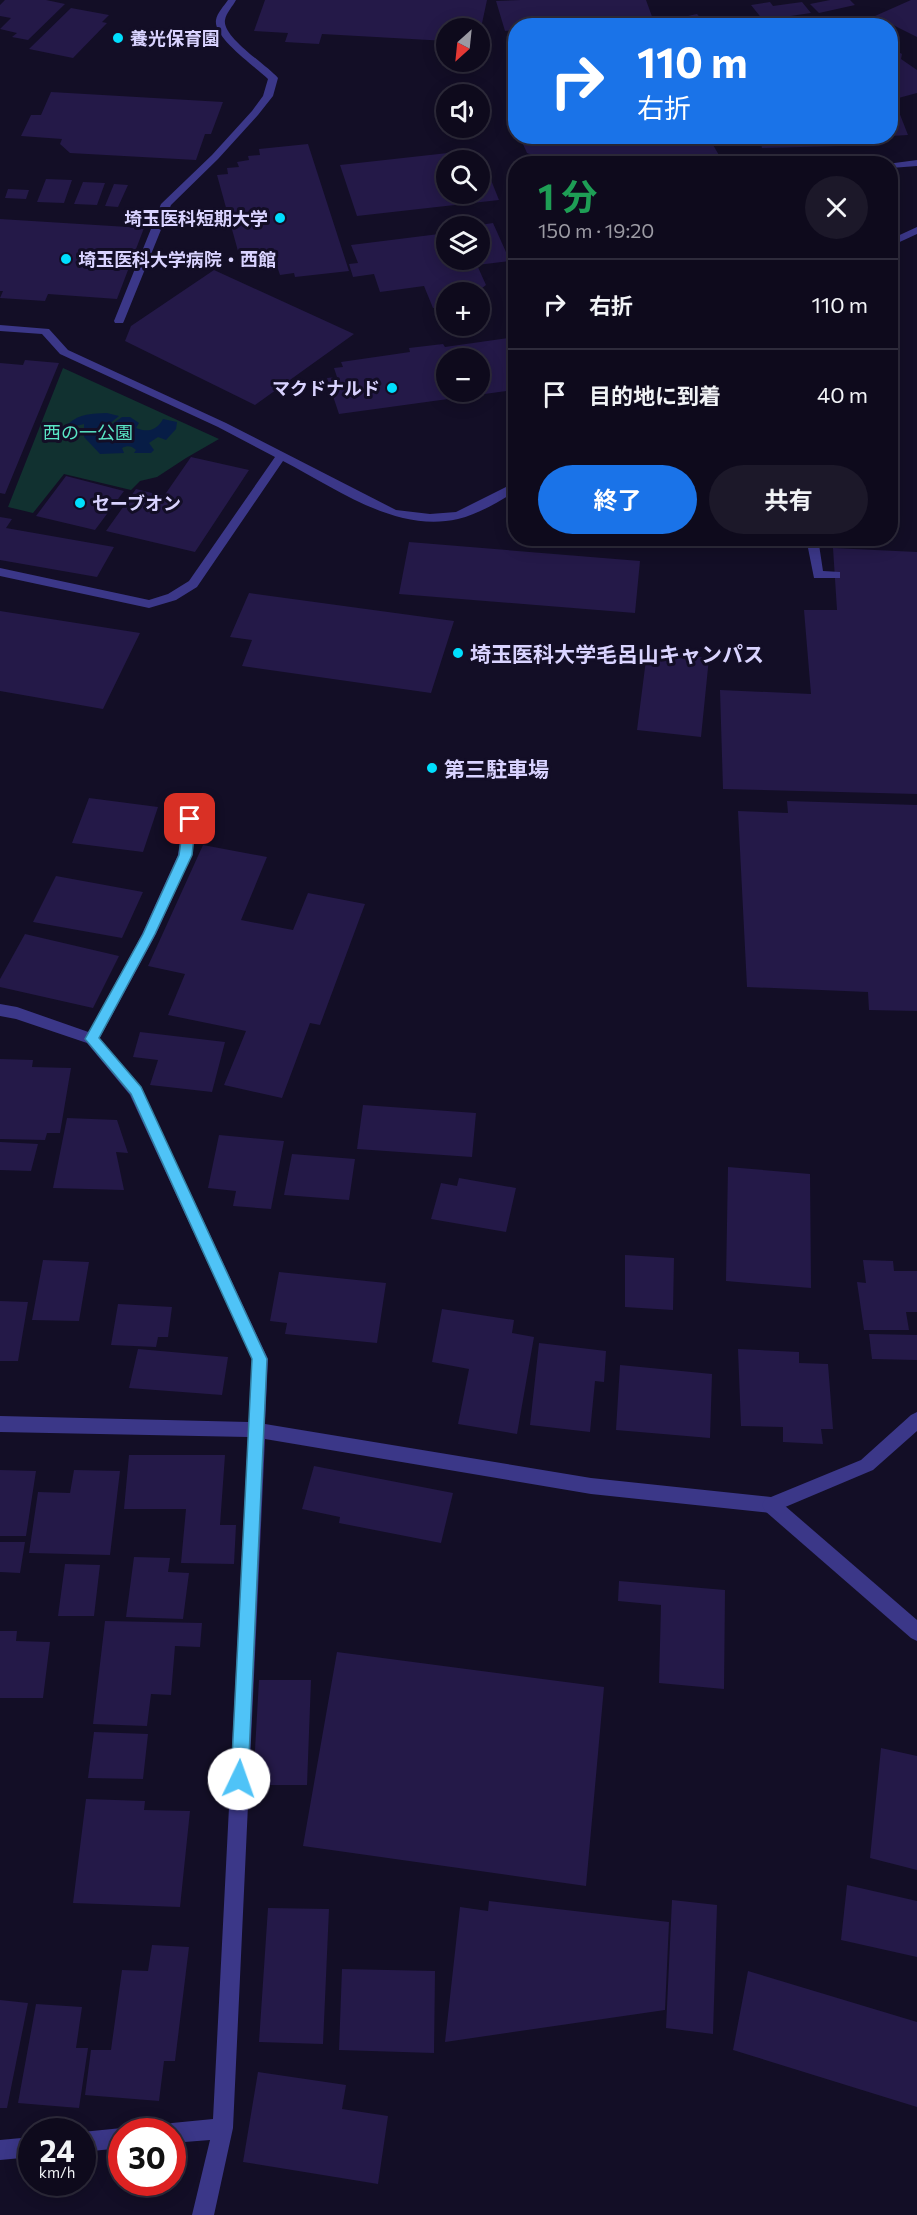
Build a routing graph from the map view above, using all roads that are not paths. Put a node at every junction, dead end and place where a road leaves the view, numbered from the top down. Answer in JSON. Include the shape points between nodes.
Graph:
{"nodes":[{"id":1,"x":232,"y":0,"type":"edge"},
{"id":2,"x":917,"y":163,"type":"edge"},
{"id":3,"x":898,"y":164,"type":"edge"},
{"id":4,"x":917,"y":230,"type":"edge"},
{"id":5,"x":898,"y":240,"type":"edge"},
{"id":6,"x":119,"y":321,"type":"dead end"},
{"id":7,"x":0,"y":328,"type":"edge"},
{"id":8,"x":282,"y":455,"type":"junction"},
{"id":9,"x":508,"y":491,"type":"edge"},
{"id":10,"x":813,"y":546,"type":"edge"},
{"id":11,"x":0,"y":572,"type":"edge"},
{"id":12,"x":836,"y":575,"type":"dead end"},
{"id":13,"x":190,"y":819,"type":"dead end"},
{"id":14,"x":0,"y":1010,"type":"edge"},
{"id":15,"x":92,"y":1039,"type":"junction"},
{"id":16,"x":917,"y":1420,"type":"edge"},
{"id":17,"x":0,"y":1424,"type":"edge"},
{"id":18,"x":255,"y":1430,"type":"junction"},
{"id":19,"x":771,"y":1505,"type":"junction"},
{"id":20,"x":917,"y":1632,"type":"edge"},
{"id":21,"x":223,"y":2128,"type":"junction"},
{"id":22,"x":186,"y":2132,"type":"edge"},
{"id":23,"x":18,"y":2148,"type":"edge"},
{"id":24,"x":0,"y":2150,"type":"edge"},
{"id":25,"x":203,"y":2215,"type":"edge"}],
"edges":[{"from":1,"to":6,"type":"street","via":[[220,22],[222,30],[273,78],[272,85],[255,113],[166,204]]},
{"from":2,"to":3,"type":"street"},
{"from":4,"to":5,"type":"street"},
{"from":7,"to":8,"type":"street","via":[[45,331],[64,352]]},
{"from":8,"to":9,"type":"street","via":[[375,506],[418,518],[469,513]]},
{"from":8,"to":11,"type":"street","via":[[193,584],[172,597],[148,604]]},
{"from":10,"to":12,"type":"street","via":[[818,576]]},
{"from":13,"to":15,"type":"street","via":[[186,855]]},
{"from":14,"to":15,"type":"street"},
{"from":15,"to":18,"type":"street","via":[[136,1090],[260,1359]]},
{"from":16,"to":19,"type":"street","via":[[867,1465]]},
{"from":17,"to":18,"type":"street"},
{"from":18,"to":19,"type":"street","via":[[591,1486]]},
{"from":18,"to":21,"type":"street"},
{"from":19,"to":20,"type":"street"},
{"from":21,"to":22,"type":"street"},
{"from":21,"to":25,"type":"street"},
{"from":23,"to":24,"type":"street"}]}
